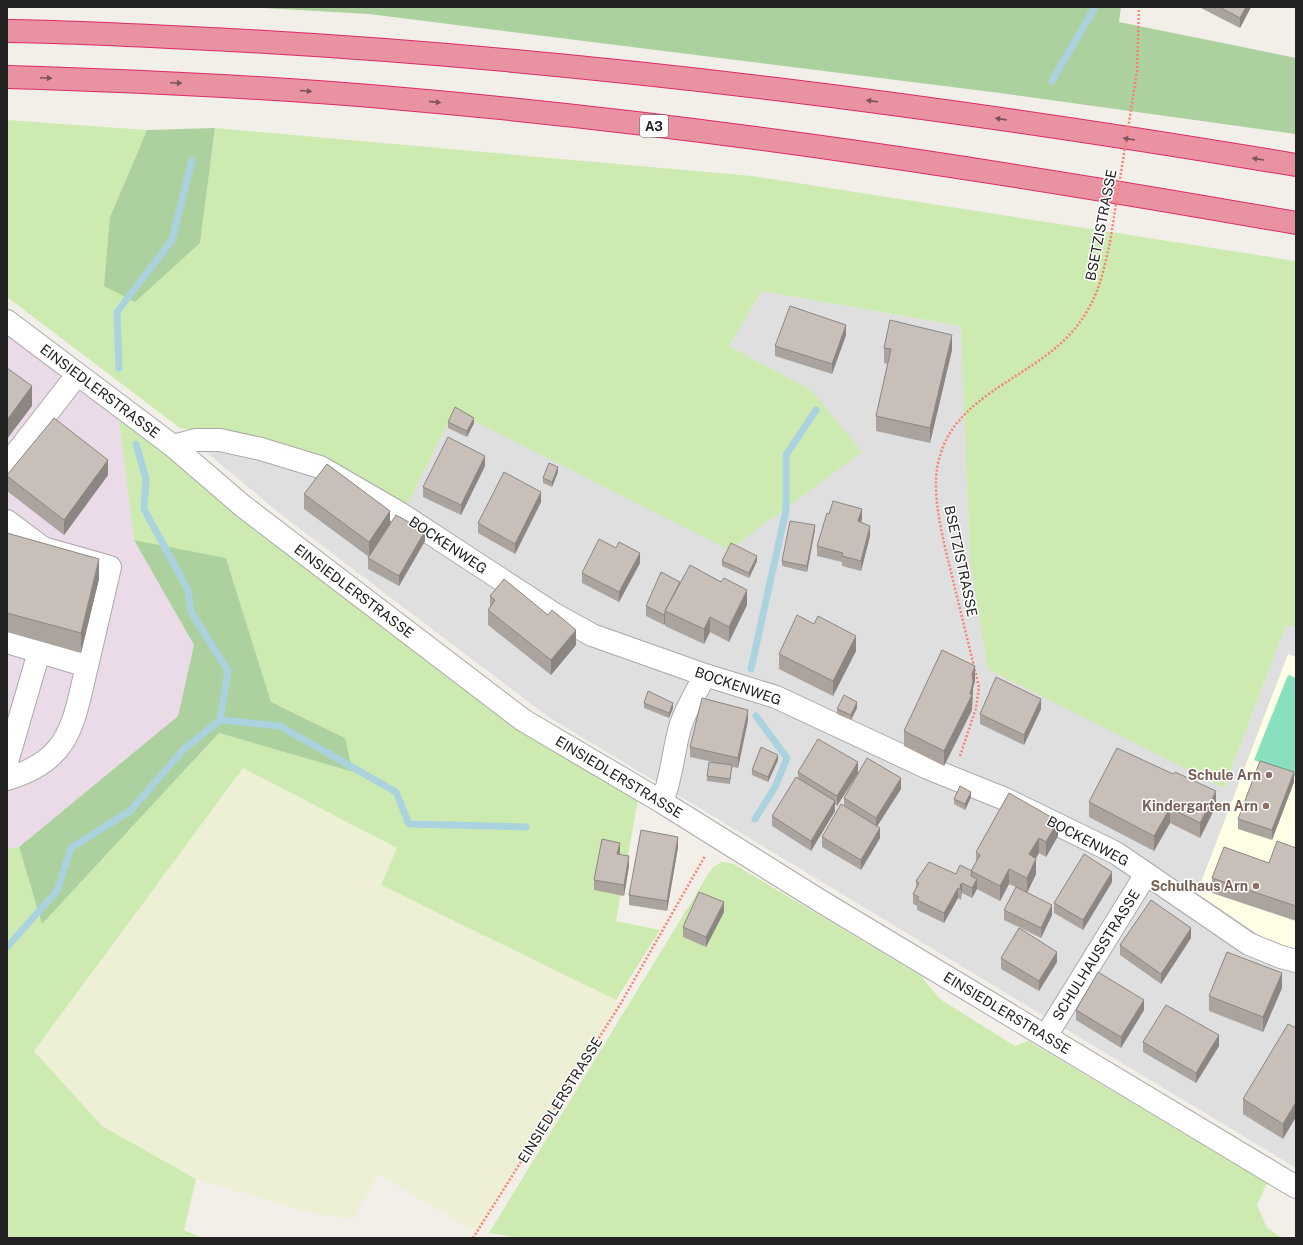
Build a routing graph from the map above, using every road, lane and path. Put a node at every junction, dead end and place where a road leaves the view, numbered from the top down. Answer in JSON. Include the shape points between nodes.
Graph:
{"nodes":[{"id":1,"x":1139,"y":7,"type":"edge"},
{"id":2,"x":7,"y":31,"type":"edge"},
{"id":3,"x":7,"y":77,"type":"edge"},
{"id":4,"x":1296,"y":165,"type":"edge"},
{"id":5,"x":1296,"y":224,"type":"edge"},
{"id":6,"x":7,"y":321,"type":"edge"},
{"id":7,"x":77,"y":375,"type":"junction"},
{"id":8,"x":173,"y":446,"type":"junction"},
{"id":9,"x":7,"y":465,"type":"edge"},
{"id":10,"x":7,"y":521,"type":"edge"},
{"id":11,"x":7,"y":642,"type":"edge"},
{"id":12,"x":39,"y":652,"type":"junction"},
{"id":13,"x":87,"y":666,"type":"junction"},
{"id":14,"x":705,"y":675,"type":"junction"},
{"id":15,"x":7,"y":762,"type":"edge"},
{"id":16,"x":953,"y":777,"type":"junction"},
{"id":17,"x":7,"y":779,"type":"edge"},
{"id":18,"x":662,"y":802,"type":"junction"},
{"id":19,"x":718,"y":838,"type":"junction"},
{"id":20,"x":1146,"y":874,"type":"junction"},
{"id":21,"x":1296,"y":961,"type":"edge"},
{"id":22,"x":1046,"y":1036,"type":"junction"},
{"id":23,"x":1296,"y":1187,"type":"edge"},
{"id":24,"x":474,"y":1238,"type":"edge"}],
"edges":[{"from":1,"to":16,"type":"path","name":"BSETZISTRASSE","bridge":true,"via":[[1137,72],[1110,242],[1100,288],[1085,315],[1053,351],[970,407],[947,438],[939,460],[936,481],[945,547],[979,687],[976,708]]},
{"from":4,"to":2,"type":"highway","one_way":true,"via":[[1008,120],[705,80],[396,51],[150,36]]},
{"from":3,"to":5,"type":"highway","number":"A3","one_way":true,"via":[[278,89],[604,120],[898,158]]},
{"from":6,"to":7,"type":"street","name":"EINSIEDLERSTRASSE"},
{"from":7,"to":8,"type":"street","name":"EINSIEDLERSTRASSE"},
{"from":7,"to":9,"type":"street"},
{"from":8,"to":14,"type":"street","name":"BOCKENWEG","via":[[195,440],[220,440],[320,467],[401,514],[548,610],[592,635]]},
{"from":8,"to":18,"type":"street","name":"EINSIEDLERSTRASSE","via":[[244,507],[523,720]]},
{"from":10,"to":13,"type":"street","via":[[43,548],[110,567]]},
{"from":11,"to":12,"type":"street"},
{"from":12,"to":13,"type":"street"},
{"from":12,"to":15,"type":"street"},
{"from":13,"to":17,"type":"street","via":[[74,723],[63,745],[25,774]]},
{"from":14,"to":16,"type":"street","name":"BOCKENWEG","via":[[776,697],[928,768]]},
{"from":14,"to":18,"type":"street","via":[[681,724],[667,790]]},
{"from":16,"to":20,"type":"street","name":"BOCKENWEG","via":[[1005,799],[1116,853]]},
{"from":18,"to":19,"type":"street","name":"EINSIEDLERSTRASSE"},
{"from":19,"to":22,"type":"street","name":"EINSIEDLERSTRASSE"},
{"from":19,"to":24,"type":"path","name":"EINSIEDLERSTRASSE","via":[[621,1003]]},
{"from":20,"to":21,"type":"street","name":"BOCKENWEG","via":[[1249,944]]},
{"from":20,"to":22,"type":"street","name":"SCHULHAUSSTRASSE"},
{"from":22,"to":23,"type":"street","name":"EINSIEDLERSTRASSE"}]}
